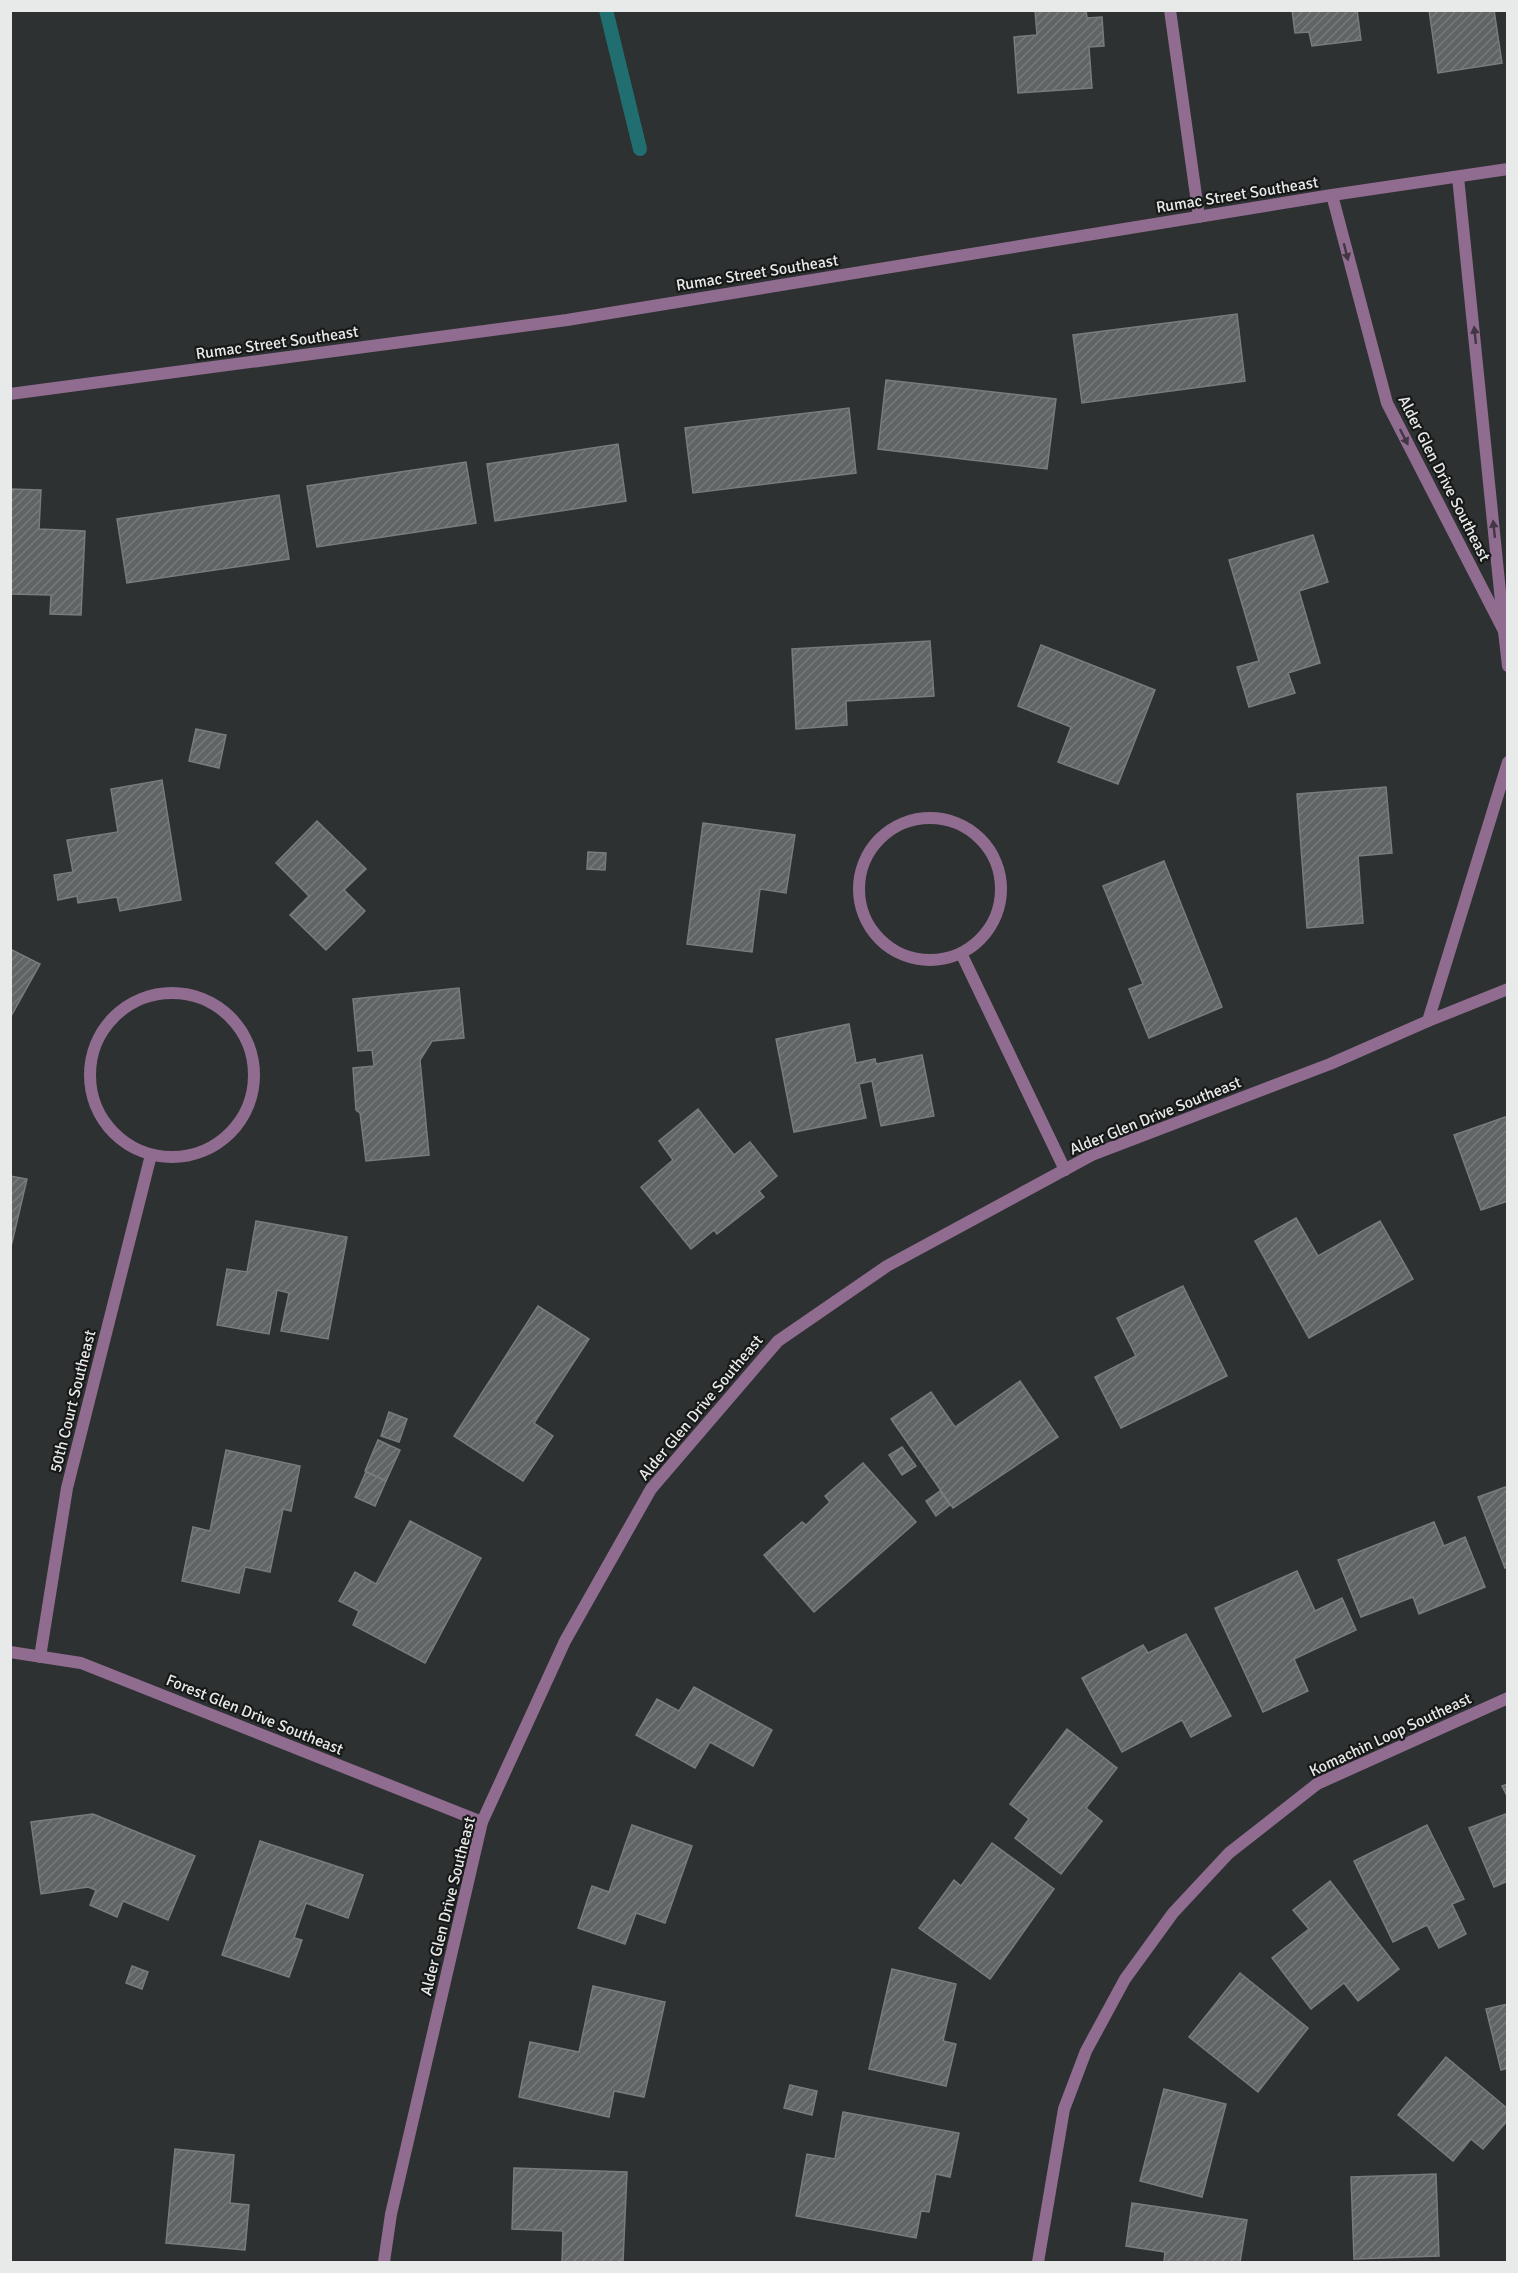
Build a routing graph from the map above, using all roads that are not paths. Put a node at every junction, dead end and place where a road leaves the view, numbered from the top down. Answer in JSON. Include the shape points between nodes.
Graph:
{"nodes":[{"id":1,"x":1170,"y":10,"type":"edge"},
{"id":2,"x":1508,"y":169,"type":"edge"},
{"id":3,"x":1458,"y":177,"type":"junction"},
{"id":4,"x":1332,"y":195,"type":"junction"},
{"id":5,"x":1199,"y":217,"type":"junction"},
{"id":6,"x":10,"y":394,"type":"edge"},
{"id":7,"x":1504,"y":631,"type":"junction"},
{"id":8,"x":1508,"y":666,"type":"edge"},
{"id":9,"x":1508,"y":762,"type":"edge"},
{"id":10,"x":961,"y":953,"type":"junction"},
{"id":11,"x":1508,"y":989,"type":"edge"},
{"id":12,"x":1428,"y":1020,"type":"junction"},
{"id":13,"x":151,"y":1155,"type":"junction"},
{"id":14,"x":1065,"y":1170,"type":"junction"},
{"id":15,"x":10,"y":1653,"type":"edge"},
{"id":16,"x":39,"y":1657,"type":"junction"},
{"id":17,"x":1508,"y":1698,"type":"edge"},
{"id":18,"x":482,"y":1822,"type":"junction"},
{"id":19,"x":384,"y":2262,"type":"edge"},
{"id":20,"x":1038,"y":2262,"type":"edge"}],
"edges":[{"from":1,"to":5,"type":"street"},
{"from":2,"to":3,"type":"street","name":"Rumac Street Southeast"},
{"from":3,"to":4,"type":"street","name":"Rumac Street Southeast"},
{"from":7,"to":3,"type":"street","name":"Alder Glen Drive Southeast","one_way":true},
{"from":4,"to":5,"type":"street","name":"Rumac Street Southeast"},
{"from":4,"to":7,"type":"street","name":"Alder Glen Drive Southeast","one_way":true,"via":[[1387,403]]},
{"from":5,"to":6,"type":"street","name":"Rumac Street Southeast","via":[[567,320]]},
{"from":7,"to":8,"type":"street","name":"Alder Glen Drive Southeast"},
{"from":9,"to":12,"type":"street"},
{"from":10,"to":10,"type":"street","via":[[978,942],[994,917],[1001,887],[998,867],[975,833],[958,823],[928,818],[899,824],[882,835],[861,870],[861,910],[870,929],[884,944],[921,960]]},
{"from":10,"to":14,"type":"street"},
{"from":11,"to":12,"type":"street","name":"Alder Glen Drive Southeast"},
{"from":12,"to":14,"type":"street","name":"Alder Glen Drive Southeast","via":[[1330,1064],[1092,1155]]},
{"from":13,"to":13,"type":"street","via":[[175,1158],[198,1154],[236,1127],[248,1107],[253,1061],[245,1039],[232,1019],[214,1005],[192,996],[169,993],[146,997],[125,1007],[96,1044],[90,1066],[91,1090],[98,1112],[111,1131],[130,1146]]},
{"from":13,"to":16,"type":"street","name":"50th Court Southeast","via":[[68,1488]]},
{"from":14,"to":18,"type":"street","name":"Alder Glen Drive Southeast","via":[[887,1266],[778,1341],[651,1490],[565,1641]]},
{"from":15,"to":16,"type":"street","name":"Forest Glen Drive Southeast"},
{"from":16,"to":18,"type":"street","name":"Forest Glen Drive Southeast","via":[[81,1663]]},
{"from":17,"to":20,"type":"street","name":"Komachin Loop Southeast","via":[[1317,1784],[1229,1853],[1173,1913],[1125,1979],[1086,2051],[1064,2109]]},
{"from":18,"to":19,"type":"street","name":"Alder Glen Drive Southeast","via":[[391,2214]]}]}
